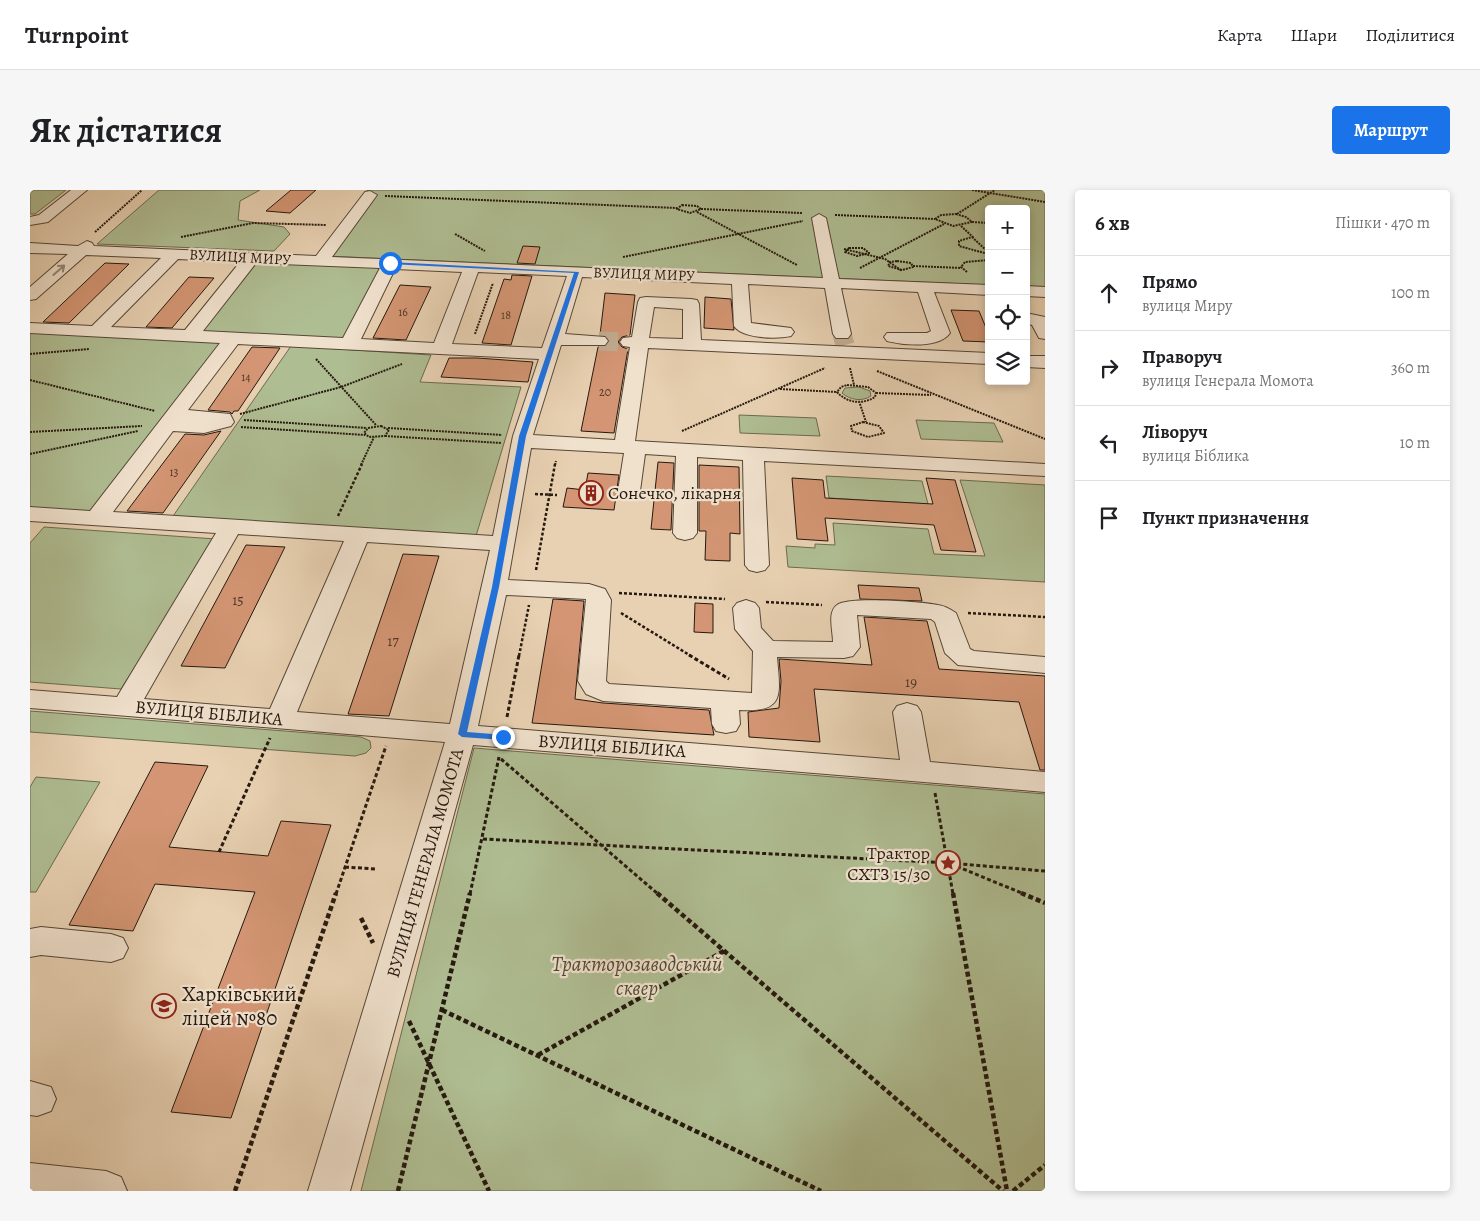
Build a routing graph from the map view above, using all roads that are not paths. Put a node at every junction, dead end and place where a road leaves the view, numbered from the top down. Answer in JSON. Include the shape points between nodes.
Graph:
{"nodes":[{"id":1,"x":80,"y":190,"type":"edge"},
{"id":2,"x":370,"y":195,"type":"road end"},
{"id":3,"x":818,"y":215,"type":"road end"},
{"id":4,"x":30,"y":221,"type":"edge"},
{"id":5,"x":87,"y":243,"type":"junction"},
{"id":6,"x":175,"y":246,"type":"junction"},
{"id":7,"x":30,"y":248,"type":"edge"},
{"id":8,"x":252,"y":257,"type":"junction"},
{"id":9,"x":391,"y":258,"type":"junction"},
{"id":10,"x":322,"y":260,"type":"junction"},
{"id":11,"x":472,"y":267,"type":"junction"},
{"id":12,"x":576,"y":272,"type":"junction"},
{"id":13,"x":740,"y":279,"type":"junction"},
{"id":14,"x":831,"y":282,"type":"junction"},
{"id":15,"x":924,"y":287,"type":"junction"},
{"id":16,"x":33,"y":290,"type":"edge"},
{"id":17,"x":985,"y":290,"type":"edge"},
{"id":18,"x":1030,"y":291,"type":"edge"},
{"id":19,"x":1045,"y":292,"type":"edge"},
{"id":20,"x":1030,"y":319,"type":"edge"},
{"id":21,"x":30,"y":328,"type":"edge"},
{"id":22,"x":97,"y":331,"type":"junction"},
{"id":23,"x":803,"y":333,"type":"dead end"},
{"id":24,"x":822,"y":334,"type":"dead end"},
{"id":25,"x":1045,"y":334,"type":"edge"},
{"id":26,"x":192,"y":335,"type":"junction"},
{"id":27,"x":862,"y":335,"type":"dead end"},
{"id":28,"x":881,"y":336,"type":"dead end"},
{"id":29,"x":234,"y":337,"type":"junction"},
{"id":30,"x":599,"y":341,"type":"tunnel mouth"},
{"id":31,"x":634,"y":343,"type":"junction"},
{"id":32,"x":844,"y":344,"type":"junction"},
{"id":33,"x":349,"y":345,"type":"junction"},
{"id":34,"x":692,"y":345,"type":"junction"},
{"id":35,"x":552,"y":347,"type":"junction"},
{"id":36,"x":441,"y":349,"type":"junction"},
{"id":37,"x":985,"y":360,"type":"edge"},
{"id":38,"x":1030,"y":361,"type":"edge"},
{"id":39,"x":1045,"y":362,"type":"edge"},
{"id":40,"x":171,"y":420,"type":"junction"},
{"id":41,"x":221,"y":422,"type":"road end"},
{"id":42,"x":522,"y":440,"type":"junction"},
{"id":43,"x":635,"y":447,"type":"junction"},
{"id":44,"x":686,"y":450,"type":"junction"},
{"id":45,"x":753,"y":454,"type":"junction"},
{"id":46,"x":1045,"y":470,"type":"edge"},
{"id":47,"x":629,"y":491,"type":"dead end"},
{"id":48,"x":33,"y":517,"type":"edge"},
{"id":49,"x":96,"y":519,"type":"junction"},
{"id":50,"x":230,"y":528,"type":"junction"},
{"id":51,"x":684,"y":533,"type":"dead end"},
{"id":52,"x":358,"y":536,"type":"junction"},
{"id":53,"x":502,"y":544,"type":"junction"},
{"id":54,"x":757,"y":565,"type":"dead end"},
{"id":55,"x":496,"y":587,"type":"junction"},
{"id":56,"x":746,"y":603,"type":"road end"},
{"id":57,"x":766,"y":650,"type":"junction"},
{"id":58,"x":1045,"y":665,"type":"edge"},
{"id":59,"x":30,"y":699,"type":"edge"},
{"id":60,"x":126,"y":706,"type":"junction"},
{"id":61,"x":907,"y":712,"type":"dead end"},
{"id":62,"x":276,"y":725,"type":"junction"},
{"id":63,"x":725,"y":728,"type":"junction"},
{"id":64,"x":462,"y":734,"type":"junction"},
{"id":65,"x":924,"y":772,"type":"junction"},
{"id":66,"x":1045,"y":782,"type":"edge"},
{"id":67,"x":30,"y":943,"type":"edge"},
{"id":68,"x":112,"y":948,"type":"dead end"},
{"id":69,"x":38,"y":1186,"type":"edge"},
{"id":70,"x":106,"y":1191,"type":"edge"},
{"id":71,"x":329,"y":1191,"type":"edge"}],
"edges":[{"from":1,"to":4,"type":"street","via":[[43,218]]},
{"from":2,"to":10,"type":"street"},
{"from":3,"to":14,"type":"street"},
{"from":5,"to":6,"type":"street","name":"ВУЛИЦЯ МИРУ"},
{"from":5,"to":7,"type":"street","name":"ВУЛИЦЯ МИРУ"},
{"from":16,"to":5,"type":"street","one_way":true},
{"from":6,"to":8,"type":"street","name":"ВУЛИЦЯ МИРУ"},
{"from":6,"to":22,"type":"street"},
{"from":8,"to":10,"type":"street","name":"ВУЛИЦЯ МИРУ"},
{"from":8,"to":26,"type":"street"},
{"from":9,"to":10,"type":"street","name":"ВУЛИЦЯ МИРУ"},
{"from":9,"to":11,"type":"street","name":"ВУЛИЦЯ МИРУ"},
{"from":9,"to":33,"type":"street"},
{"from":11,"to":12,"type":"street","name":"ВУЛИЦЯ МИРУ"},
{"from":11,"to":36,"type":"street"},
{"from":12,"to":13,"type":"street","name":"ВУЛИЦЯ МИРУ"},
{"from":12,"to":35,"type":"street","name":"ВУЛИЦЯ ГЕНЕРАЛА МОМОТА"},
{"from":13,"to":14,"type":"street","name":"ВУЛИЦЯ МИРУ"},
{"from":13,"to":23,"type":"street","via":[[743,326],[753,330]]},
{"from":14,"to":15,"type":"street","name":"ВУЛИЦЯ МИРУ"},
{"from":14,"to":32,"type":"street"},
{"from":15,"to":17,"type":"street","name":"ВУЛИЦЯ МИРУ"},
{"from":15,"to":28,"type":"street","via":[[941,333],[929,338]]},
{"from":18,"to":19,"type":"street"},
{"from":20,"to":25,"type":"street","via":[[1039,321]]},
{"from":21,"to":22,"type":"street"},
{"from":22,"to":26,"type":"street"},
{"from":24,"to":32,"type":"street"},
{"from":26,"to":29,"type":"street"},
{"from":27,"to":32,"type":"street"},
{"from":29,"to":33,"type":"street"},
{"from":29,"to":40,"type":"street"},
{"from":30,"to":35,"type":"street"},
{"from":31,"to":34,"type":"street"},
{"from":31,"to":34,"type":"street","via":[[644,304],[669,302],[692,305]]},
{"from":31,"to":43,"type":"street"},
{"from":32,"to":34,"type":"street"},
{"from":32,"to":37,"type":"street"},
{"from":33,"to":36,"type":"street"},
{"from":35,"to":36,"type":"street","via":[[469,351]]},
{"from":35,"to":42,"type":"street","name":"ВУЛИЦЯ ГЕНЕРАЛА МОМОТА"},
{"from":38,"to":39,"type":"street"},
{"from":40,"to":41,"type":"street"},
{"from":40,"to":49,"type":"street"},
{"from":42,"to":43,"type":"street"},
{"from":42,"to":53,"type":"street","name":"ВУЛИЦЯ ГЕНЕРАЛА МОМОТА"},
{"from":43,"to":44,"type":"street"},
{"from":43,"to":47,"type":"street"},
{"from":44,"to":45,"type":"street"},
{"from":44,"to":51,"type":"street"},
{"from":45,"to":46,"type":"street"},
{"from":45,"to":54,"type":"street"},
{"from":48,"to":49,"type":"street"},
{"from":49,"to":50,"type":"street"},
{"from":50,"to":52,"type":"street"},
{"from":50,"to":60,"type":"street"},
{"from":52,"to":53,"type":"street"},
{"from":52,"to":62,"type":"street"},
{"from":53,"to":55,"type":"street","name":"ВУЛИЦЯ ГЕНЕРАЛА МОМОТА"},
{"from":55,"to":63,"type":"street","via":[[594,595],[592,681],[596,688]]},
{"from":55,"to":64,"type":"street","name":"ВУЛИЦЯ ГЕНЕРАЛА МОМОТА"},
{"from":56,"to":57,"type":"street","via":[[748,629]]},
{"from":57,"to":58,"type":"street","via":[[844,650],[848,647],[844,615],[853,607],[937,612],[947,618],[961,657]]},
{"from":57,"to":63,"type":"street","via":[[766,696]]},
{"from":59,"to":60,"type":"street","name":"ВУЛИЦЯ БІБЛИКА"},
{"from":60,"to":62,"type":"street","name":"ВУЛИЦЯ БІБЛИКА"},
{"from":61,"to":65,"type":"street"},
{"from":62,"to":64,"type":"street","name":"ВУЛИЦЯ БІБЛИКА"},
{"from":63,"to":64,"type":"street","name":"ВУЛИЦЯ БІБЛИКА"},
{"from":63,"to":65,"type":"street","name":"ВУЛИЦЯ БІБЛИКА"},
{"from":64,"to":71,"type":"street","name":"ВУЛИЦЯ ГЕНЕРАЛА МОМОТА"},
{"from":65,"to":66,"type":"street","name":"ВУЛИЦЯ БІБЛИКА"},
{"from":67,"to":68,"type":"street","via":[[41,941]]},
{"from":69,"to":70,"type":"street"}]}
